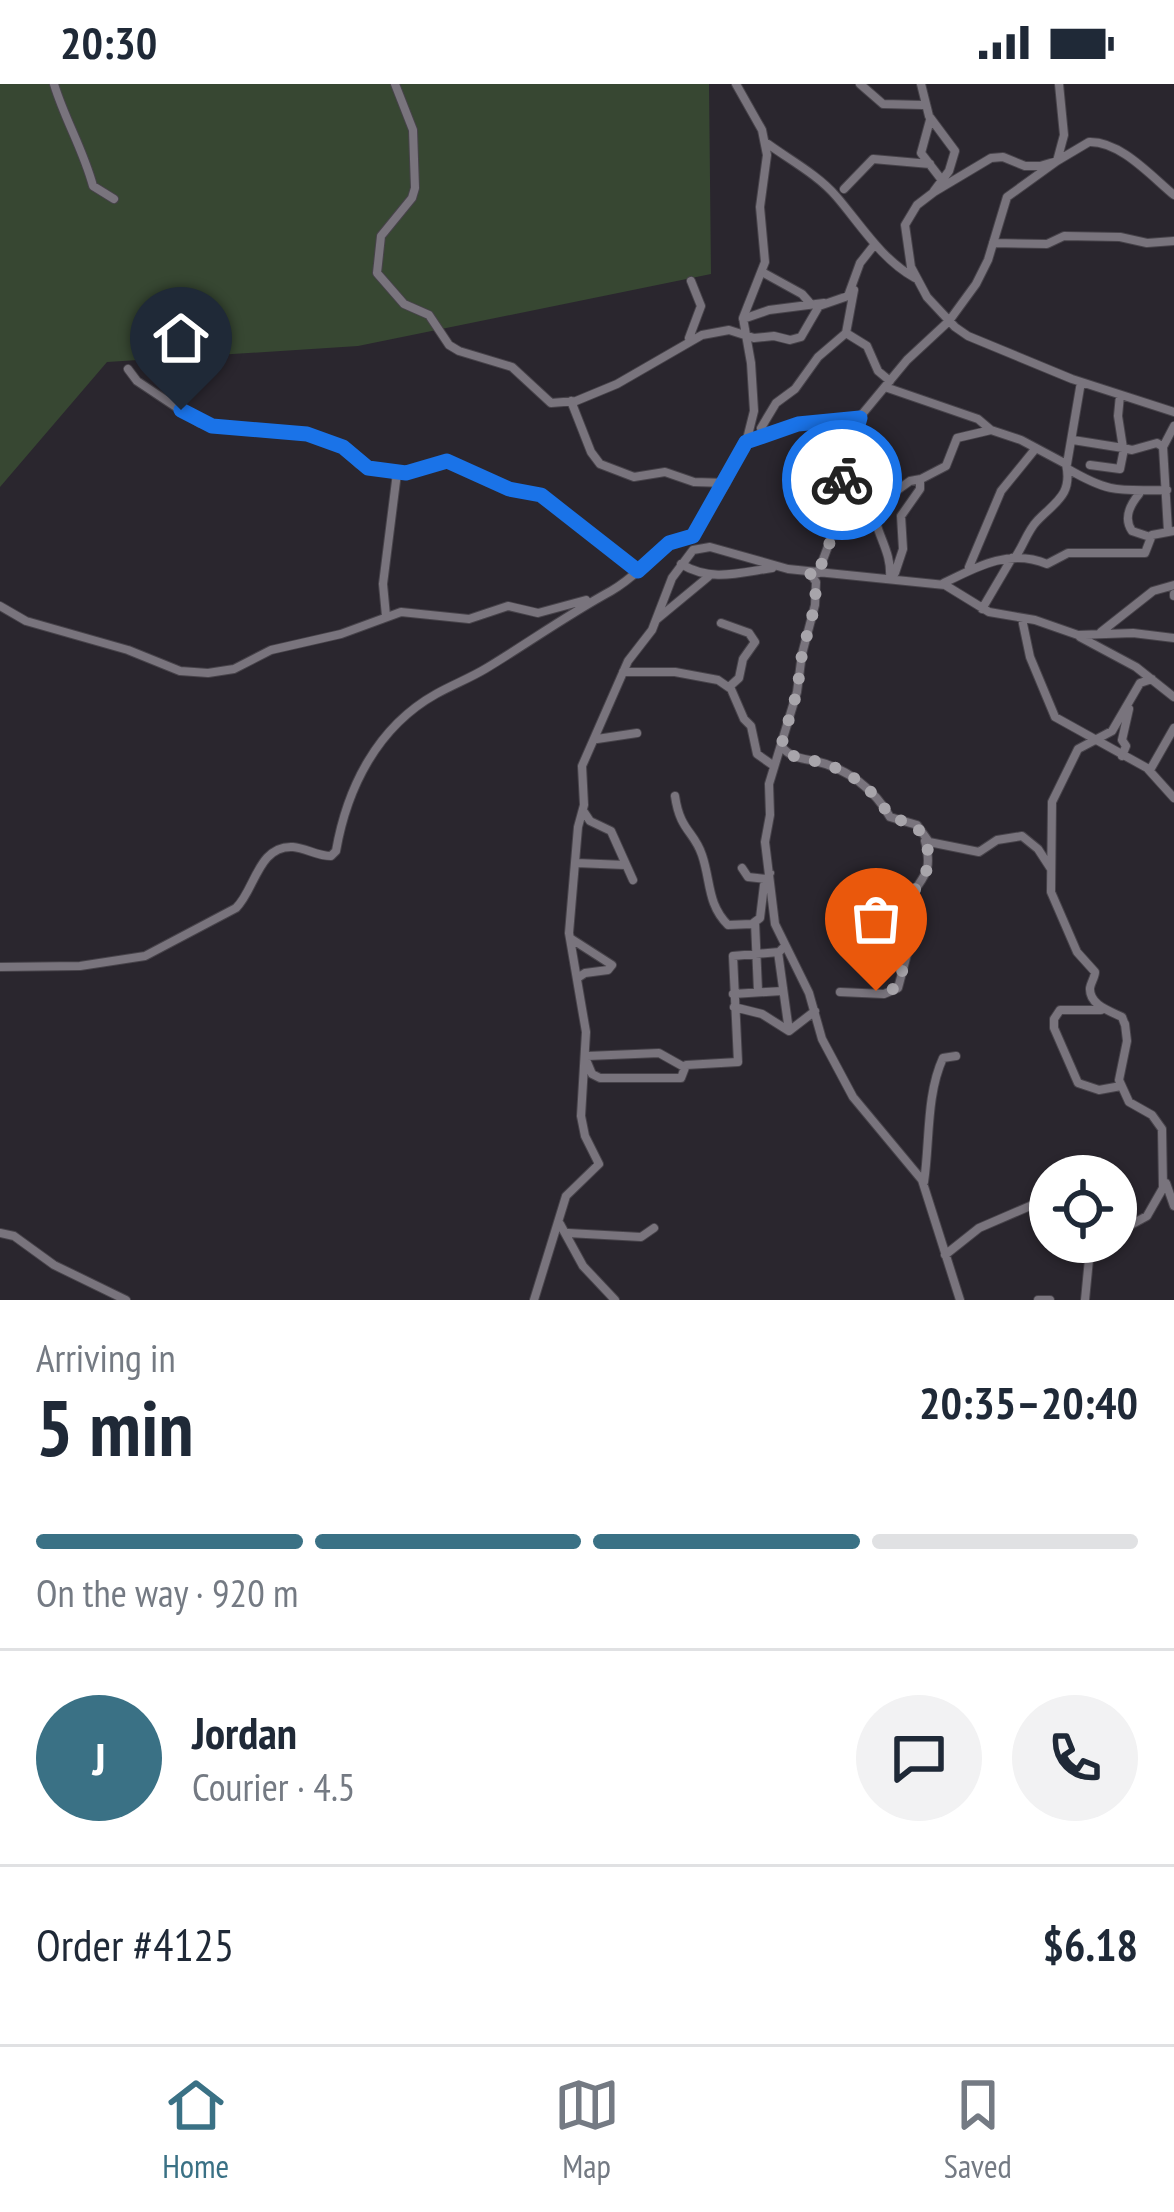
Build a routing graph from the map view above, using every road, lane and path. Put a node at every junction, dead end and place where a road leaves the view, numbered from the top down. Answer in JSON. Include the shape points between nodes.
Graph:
{"nodes":[{"id":1,"x":54,"y":84,"type":"edge"},
{"id":2,"x":395,"y":84,"type":"edge"},
{"id":3,"x":736,"y":84,"type":"edge"},
{"id":4,"x":860,"y":84,"type":"edge"},
{"id":5,"x":921,"y":84,"type":"edge"},
{"id":6,"x":1059,"y":84,"type":"edge"},
{"id":7,"x":924,"y":106,"type":"junction"},
{"id":8,"x":930,"y":118,"type":"junction"},
{"id":9,"x":766,"y":143,"type":"junction"},
{"id":10,"x":1058,"y":161,"type":"junction"},
{"id":11,"x":930,"y":164,"type":"junction"},
{"id":12,"x":942,"y":181,"type":"junction"},
{"id":13,"x":844,"y":188,"type":"dead end"},
{"id":14,"x":934,"y":192,"type":"junction"},
{"id":15,"x":1174,"y":195,"type":"edge"},
{"id":16,"x":114,"y":199,"type":"dead end"},
{"id":17,"x":1174,"y":241,"type":"edge"},
{"id":18,"x":992,"y":243,"type":"junction"},
{"id":19,"x":875,"y":244,"type":"junction"},
{"id":20,"x":762,"y":272,"type":"junction"},
{"id":21,"x":915,"y":278,"type":"junction"},
{"id":22,"x":691,"y":281,"type":"dead end"},
{"id":23,"x":855,"y":283,"type":"junction"},
{"id":24,"x":810,"y":303,"type":"junction"},
{"id":25,"x":825,"y":303,"type":"junction"},
{"id":26,"x":743,"y":319,"type":"junction"},
{"id":27,"x":949,"y":321,"type":"junction"},
{"id":28,"x":846,"y":333,"type":"junction"},
{"id":29,"x":745,"y":334,"type":"junction"},
{"id":30,"x":689,"y":340,"type":"junction"},
{"id":31,"x":128,"y":369,"type":"dead end"},
{"id":32,"x":1081,"y":382,"type":"junction"},
{"id":33,"x":887,"y":384,"type":"junction"},
{"id":34,"x":1120,"y":394,"type":"junction"},
{"id":35,"x":571,"y":401,"type":"junction"},
{"id":36,"x":1174,"y":412,"type":"edge"},
{"id":37,"x":754,"y":414,"type":"junction"},
{"id":38,"x":860,"y":418,"type":"junction"},
{"id":39,"x":1174,"y":426,"type":"edge"},
{"id":40,"x":992,"y":430,"type":"junction"},
{"id":41,"x":765,"y":431,"type":"junction"},
{"id":42,"x":1073,"y":440,"type":"junction"},
{"id":43,"x":746,"y":442,"type":"junction"},
{"id":44,"x":1163,"y":447,"type":"junction"},
{"id":45,"x":1036,"y":448,"type":"junction"},
{"id":46,"x":1124,"y":448,"type":"junction"},
{"id":47,"x":1090,"y":465,"type":"dead end"},
{"id":48,"x":1067,"y":467,"type":"junction"},
{"id":49,"x":398,"y":473,"type":"junction"},
{"id":50,"x":1084,"y":479,"type":"junction"},
{"id":51,"x":920,"y":480,"type":"junction"},
{"id":52,"x":726,"y":483,"type":"junction"},
{"id":53,"x":1167,"y":490,"type":"junction"},
{"id":54,"x":1063,"y":493,"type":"junction"},
{"id":55,"x":1140,"y":493,"type":"junction"},
{"id":56,"x":1171,"y":531,"type":"edge"},
{"id":57,"x":1150,"y":537,"type":"junction"},
{"id":58,"x":1015,"y":556,"type":"junction"},
{"id":59,"x":681,"y":564,"type":"junction"},
{"id":60,"x":778,"y":567,"type":"junction"},
{"id":61,"x":968,"y":568,"type":"junction"},
{"id":62,"x":638,"y":571,"type":"junction"},
{"id":63,"x":813,"y":572,"type":"junction"},
{"id":64,"x":710,"y":576,"type":"junction"},
{"id":65,"x":894,"y":578,"type":"junction"},
{"id":66,"x":940,"y":584,"type":"junction"},
{"id":67,"x":1174,"y":592,"type":"edge"},
{"id":68,"x":593,"y":599,"type":"junction"},
{"id":69,"x":0,"y":606,"type":"edge"},
{"id":70,"x":982,"y":609,"type":"junction"},
{"id":71,"x":386,"y":616,"type":"junction"},
{"id":72,"x":1018,"y":616,"type":"junction"},
{"id":73,"x":656,"y":620,"type":"junction"},
{"id":74,"x":721,"y":623,"type":"dead end"},
{"id":75,"x":1078,"y":635,"type":"junction"},
{"id":76,"x":1097,"y":635,"type":"junction"},
{"id":77,"x":1174,"y":638,"type":"edge"},
{"id":78,"x":623,"y":672,"type":"junction"},
{"id":79,"x":1152,"y":680,"type":"junction"},
{"id":80,"x":729,"y":687,"type":"junction"},
{"id":81,"x":1174,"y":697,"type":"edge"},
{"id":82,"x":1130,"y":702,"type":"junction"},
{"id":83,"x":1174,"y":728,"type":"edge"},
{"id":84,"x":637,"y":733,"type":"dead end"},
{"id":85,"x":595,"y":739,"type":"junction"},
{"id":86,"x":1096,"y":739,"type":"junction"},
{"id":87,"x":781,"y":746,"type":"junction"},
{"id":88,"x":1122,"y":755,"type":"junction"},
{"id":89,"x":775,"y":766,"type":"junction"},
{"id":90,"x":1150,"y":770,"type":"junction"},
{"id":91,"x":675,"y":796,"type":"dead end"},
{"id":92,"x":1174,"y":798,"type":"edge"},
{"id":93,"x":583,"y":811,"type":"junction"},
{"id":94,"x":925,"y":840,"type":"junction"},
{"id":95,"x":577,"y":863,"type":"junction"},
{"id":96,"x":625,"y":865,"type":"junction"},
{"id":97,"x":742,"y":868,"type":"dead end"},
{"id":98,"x":1052,"y":870,"type":"junction"},
{"id":99,"x":769,"y":875,"type":"junction"},
{"id":100,"x":633,"y":880,"type":"dead end"},
{"id":101,"x":755,"y":922,"type":"junction"},
{"id":102,"x":570,"y":938,"type":"junction"},
{"id":103,"x":781,"y":949,"type":"junction"},
{"id":104,"x":759,"y":955,"type":"junction"},
{"id":105,"x":0,"y":967,"type":"edge"},
{"id":106,"x":578,"y":979,"type":"junction"},
{"id":107,"x":758,"y":991,"type":"junction"},
{"id":108,"x":782,"y":991,"type":"junction"},
{"id":109,"x":840,"y":992,"type":"dead end"},
{"id":110,"x":733,"y":994,"type":"junction"},
{"id":111,"x":734,"y":1007,"type":"junction"},
{"id":112,"x":815,"y":1011,"type":"junction"},
{"id":113,"x":1109,"y":1011,"type":"junction"},
{"id":114,"x":789,"y":1031,"type":"junction"},
{"id":115,"x":956,"y":1056,"type":"dead end"},
{"id":116,"x":587,"y":1058,"type":"junction"},
{"id":117,"x":684,"y":1066,"type":"junction"},
{"id":118,"x":1120,"y":1086,"type":"junction"},
{"id":119,"x":1161,"y":1170,"type":"junction"},
{"id":120,"x":924,"y":1184,"type":"junction"},
{"id":121,"x":1174,"y":1206,"type":"edge"},
{"id":122,"x":1029,"y":1207,"type":"edge"},
{"id":123,"x":1137,"y":1221,"type":"edge"},
{"id":124,"x":560,"y":1223,"type":"junction"},
{"id":125,"x":654,"y":1228,"type":"dead end"},
{"id":126,"x":0,"y":1233,"type":"edge"},
{"id":127,"x":566,"y":1233,"type":"junction"},
{"id":128,"x":946,"y":1255,"type":"junction"},
{"id":129,"x":1089,"y":1263,"type":"edge"},
{"id":130,"x":126,"y":1300,"type":"edge"},
{"id":131,"x":534,"y":1300,"type":"edge"},
{"id":132,"x":615,"y":1300,"type":"edge"},
{"id":133,"x":960,"y":1300,"type":"edge"},
{"id":134,"x":1038,"y":1300,"type":"edge"},
{"id":135,"x":1050,"y":1300,"type":"edge"},
{"id":136,"x":1085,"y":1300,"type":"edge"}],
"edges":[{"from":1,"to":16,"type":"street","via":[[93,186]]},
{"from":2,"to":35,"type":"street","via":[[412,130],[415,188],[382,234],[376,273],[404,304],[429,315],[457,350],[512,367],[551,404]]},
{"from":3,"to":9,"type":"street"},
{"from":4,"to":7,"type":"street","via":[[883,104]]},
{"from":5,"to":7,"type":"street"},
{"from":6,"to":10,"type":"street"},
{"from":7,"to":8,"type":"street"},
{"from":8,"to":11,"type":"street","via":[[920,147]]},
{"from":8,"to":12,"type":"street","via":[[955,151]]},
{"from":9,"to":19,"type":"street","via":[[833,193]]},
{"from":9,"to":20,"type":"street"},
{"from":10,"to":14,"type":"street","via":[[1032,167],[991,158]]},
{"from":10,"to":15,"type":"street","via":[[1081,144],[1113,144]]},
{"from":10,"to":18,"type":"street","via":[[1006,197]]},
{"from":11,"to":12,"type":"street"},
{"from":11,"to":13,"type":"street","via":[[873,158]]},
{"from":12,"to":14,"type":"street"},
{"from":14,"to":21,"type":"street","via":[[904,225]]},
{"from":17,"to":18,"type":"street","via":[[1064,236],[1046,244]]},
{"from":18,"to":27,"type":"street","via":[[984,271]]},
{"from":19,"to":21,"type":"street"},
{"from":19,"to":23,"type":"street"},
{"from":20,"to":24,"type":"street"},
{"from":20,"to":26,"type":"street"},
{"from":21,"to":27,"type":"street"},
{"from":22,"to":30,"type":"street","via":[[701,306]]},
{"from":23,"to":25,"type":"street","via":[[848,296]]},
{"from":23,"to":28,"type":"street"},
{"from":24,"to":25,"type":"street"},
{"from":24,"to":26,"type":"street"},
{"from":25,"to":29,"type":"street","via":[[801,337]]},
{"from":26,"to":29,"type":"street"},
{"from":27,"to":32,"type":"street"},
{"from":27,"to":33,"type":"street"},
{"from":28,"to":33,"type":"street","via":[[866,344]]},
{"from":28,"to":41,"type":"street","via":[[776,404]]},
{"from":29,"to":30,"type":"street","via":[[725,330]]},
{"from":29,"to":37,"type":"street"},
{"from":30,"to":35,"type":"street","via":[[640,374]]},
{"from":31,"to":49,"type":"street","via":[[200,423],[307,434],[343,447],[368,468]]},
{"from":32,"to":34,"type":"street"},
{"from":32,"to":42,"type":"street"},
{"from":33,"to":38,"type":"street"},
{"from":33,"to":40,"type":"street"},
{"from":34,"to":36,"type":"street"},
{"from":34,"to":46,"type":"street"},
{"from":35,"to":52,"type":"street","via":[[600,464],[634,477],[664,472]]},
{"from":37,"to":41,"type":"street"},
{"from":37,"to":43,"type":"street"},
{"from":38,"to":41,"type":"street"},
{"from":38,"to":63,"type":"street","via":[[830,542]]},
{"from":39,"to":44,"type":"street"},
{"from":40,"to":45,"type":"street"},
{"from":40,"to":51,"type":"street","via":[[957,438],[946,466]]},
{"from":41,"to":43,"type":"street"},
{"from":42,"to":46,"type":"street"},
{"from":42,"to":48,"type":"street"},
{"from":43,"to":52,"type":"street"},
{"from":44,"to":46,"type":"street"},
{"from":44,"to":53,"type":"street"},
{"from":45,"to":48,"type":"street"},
{"from":45,"to":61,"type":"street","via":[[1001,491]]},
{"from":46,"to":47,"type":"street","via":[[1119,469]]},
{"from":48,"to":50,"type":"street"},
{"from":48,"to":54,"type":"street"},
{"from":49,"to":62,"type":"street","via":[[447,461],[538,494]]},
{"from":49,"to":71,"type":"street"},
{"from":50,"to":54,"type":"street"},
{"from":50,"to":55,"type":"street"},
{"from":51,"to":65,"type":"street","via":[[902,516]]},
{"from":51,"to":65,"type":"street","via":[[873,509]]},
{"from":52,"to":62,"type":"street","via":[[693,536],[669,543]]},
{"from":53,"to":55,"type":"street"},
{"from":53,"to":56,"type":"street"},
{"from":54,"to":58,"type":"street"},
{"from":55,"to":57,"type":"street","via":[[1128,524]]},
{"from":56,"to":57,"type":"street"},
{"from":57,"to":58,"type":"street","via":[[1148,551],[1138,554],[1068,553],[1047,564]]},
{"from":58,"to":61,"type":"street"},
{"from":58,"to":70,"type":"street"},
{"from":59,"to":60,"type":"street","via":[[696,548],[710,547]]},
{"from":59,"to":64,"type":"street"},
{"from":59,"to":73,"type":"street"},
{"from":60,"to":63,"type":"street"},
{"from":60,"to":64,"type":"street"},
{"from":61,"to":66,"type":"street"},
{"from":62,"to":68,"type":"street"},
{"from":63,"to":65,"type":"street"},
{"from":63,"to":87,"type":"street","via":[[815,605]]},
{"from":64,"to":73,"type":"street"},
{"from":65,"to":66,"type":"street"},
{"from":66,"to":70,"type":"street"},
{"from":67,"to":76,"type":"street","via":[[1154,591]]},
{"from":68,"to":71,"type":"street","via":[[538,613],[508,606],[470,619]]},
{"from":68,"to":105,"type":"street","via":[[394,727],[349,795],[335,854],[292,847],[272,854],[236,908],[153,953],[80,966]]},
{"from":69,"to":71,"type":"street","via":[[194,673],[234,670],[271,650]]},
{"from":70,"to":72,"type":"street"},
{"from":72,"to":75,"type":"street"},
{"from":72,"to":86,"type":"street","via":[[1055,716]]},
{"from":73,"to":78,"type":"street"},
{"from":74,"to":80,"type":"street","via":[[755,641]]},
{"from":75,"to":76,"type":"street"},
{"from":75,"to":79,"type":"street"},
{"from":76,"to":77,"type":"street"},
{"from":78,"to":80,"type":"street","via":[[675,672]]},
{"from":78,"to":85,"type":"street"},
{"from":79,"to":81,"type":"street"},
{"from":79,"to":82,"type":"street","via":[[1140,683]]},
{"from":80,"to":89,"type":"street","via":[[757,754]]},
{"from":82,"to":86,"type":"street"},
{"from":82,"to":88,"type":"street"},
{"from":83,"to":90,"type":"street"},
{"from":84,"to":85,"type":"street"},
{"from":85,"to":93,"type":"street","via":[[582,766]]},
{"from":86,"to":88,"type":"street"},
{"from":86,"to":98,"type":"street","via":[[1078,749],[1053,796]]},
{"from":87,"to":89,"type":"street"},
{"from":87,"to":94,"type":"street","via":[[871,788],[890,817],[916,825]]},
{"from":88,"to":90,"type":"street"},
{"from":89,"to":99,"type":"street"},
{"from":90,"to":92,"type":"street"},
{"from":91,"to":101,"type":"street","via":[[723,920],[734,927]]},
{"from":93,"to":95,"type":"street"},
{"from":93,"to":96,"type":"street","via":[[609,827]]},
{"from":94,"to":98,"type":"street","via":[[979,852],[1022,836]]},
{"from":94,"to":109,"type":"street","via":[[929,866],[907,903],[914,928],[898,988]]},
{"from":95,"to":96,"type":"street"},
{"from":95,"to":102,"type":"street"},
{"from":96,"to":100,"type":"street"},
{"from":97,"to":99,"type":"street","via":[[748,877]]},
{"from":98,"to":113,"type":"street","via":[[1051,892],[1077,952],[1095,972],[1094,999]]},
{"from":99,"to":101,"type":"street"},
{"from":99,"to":103,"type":"street"},
{"from":101,"to":104,"type":"street"},
{"from":102,"to":106,"type":"street"},
{"from":102,"to":106,"type":"street","via":[[612,964]]},
{"from":103,"to":104,"type":"street"},
{"from":103,"to":108,"type":"street"},
{"from":103,"to":112,"type":"street"},
{"from":104,"to":107,"type":"street"},
{"from":104,"to":110,"type":"street","via":[[734,956]]},
{"from":106,"to":116,"type":"street"},
{"from":107,"to":108,"type":"street"},
{"from":107,"to":110,"type":"street"},
{"from":108,"to":114,"type":"street"},
{"from":110,"to":111,"type":"street"},
{"from":111,"to":114,"type":"street"},
{"from":111,"to":117,"type":"street","via":[[739,1061]]},
{"from":112,"to":114,"type":"street"},
{"from":112,"to":120,"type":"street","via":[[853,1097]]},
{"from":113,"to":118,"type":"street","via":[[1126,1021]]},
{"from":113,"to":118,"type":"street","via":[[1060,1010],[1054,1024],[1078,1083]]},
{"from":115,"to":120,"type":"street","via":[[938,1070]]},
{"from":116,"to":117,"type":"street","via":[[659,1053]]},
{"from":116,"to":117,"type":"street","via":[[595,1077],[619,1080],[676,1080]]},
{"from":116,"to":124,"type":"street","via":[[580,1116],[599,1164],[568,1192]]},
{"from":118,"to":119,"type":"street","via":[[1162,1129]]},
{"from":119,"to":121,"type":"street"},
{"from":119,"to":123,"type":"street","via":[[1162,1190]]},
{"from":120,"to":128,"type":"street"},
{"from":122,"to":128,"type":"street","via":[[980,1228]]},
{"from":124,"to":127,"type":"street"},
{"from":124,"to":131,"type":"street"},
{"from":125,"to":127,"type":"street","via":[[641,1237]]},
{"from":126,"to":130,"type":"street"},
{"from":127,"to":132,"type":"street"},
{"from":128,"to":133,"type":"street"},
{"from":129,"to":136,"type":"street"},
{"from":134,"to":135,"type":"street"}]}
